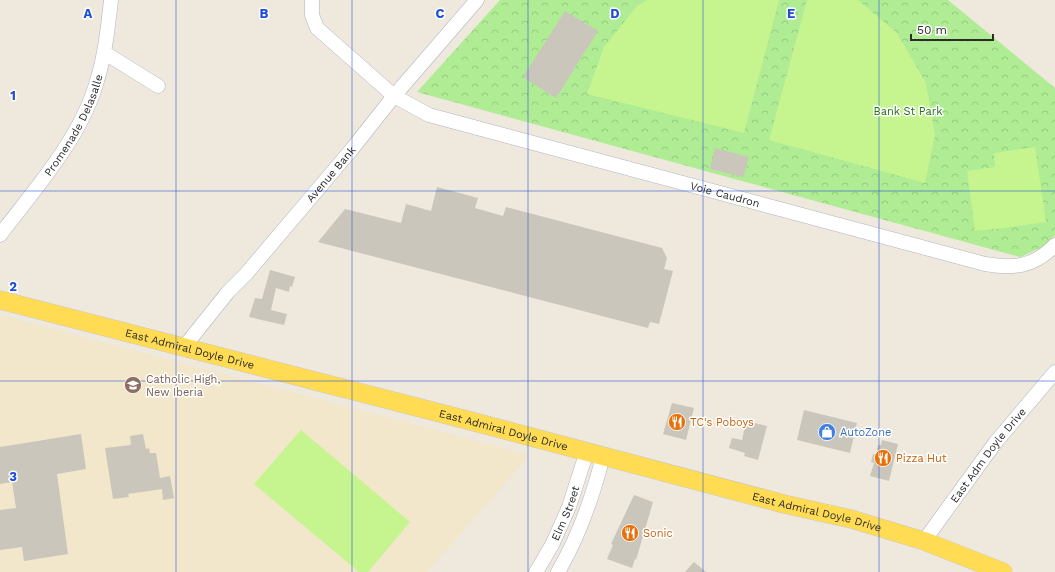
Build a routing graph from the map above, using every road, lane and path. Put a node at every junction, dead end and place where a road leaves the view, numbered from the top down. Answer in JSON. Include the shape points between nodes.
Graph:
{"nodes":[{"id":1,"x":112,"y":0,"type":"edge"},
{"id":2,"x":312,"y":0,"type":"edge"},
{"id":3,"x":477,"y":0,"type":"edge"},
{"id":4,"x":105,"y":53,"type":"junction"},
{"id":5,"x":158,"y":86,"type":"dead end"},
{"id":6,"x":394,"y":96,"type":"junction"},
{"id":7,"x":0,"y":235,"type":"edge"},
{"id":8,"x":1055,"y":245,"type":"edge"},
{"id":9,"x":0,"y":300,"type":"edge"},
{"id":10,"x":184,"y":347,"type":"junction"},
{"id":11,"x":1055,"y":372,"type":"edge"},
{"id":12,"x":595,"y":454,"type":"junction"},
{"id":13,"x":924,"y":541,"type":"junction"},
{"id":14,"x":536,"y":572,"type":"edge"},
{"id":15,"x":558,"y":572,"type":"edge"},
{"id":16,"x":1003,"y":572,"type":"edge"}],
"edges":[{"from":1,"to":4,"type":"street","name":"Promenade Delasalle"},
{"from":2,"to":6,"type":"street","name":"Voie Caudron","via":[[312,15],[317,28]]},
{"from":3,"to":6,"type":"street","name":"Avenue Bank"},
{"from":4,"to":5,"type":"street"},
{"from":4,"to":7,"type":"street","name":"Promenade Delasalle","via":[[95,88],[75,131],[53,166]]},
{"from":6,"to":8,"type":"street","name":"Voie Caudron","via":[[429,115],[985,264],[1012,267],[1026,264],[1039,259]]},
{"from":6,"to":10,"type":"street","name":"Avenue Bank"},
{"from":9,"to":10,"type":"main road","name":"East Admiral Doyle Drive"},
{"from":10,"to":12,"type":"main road","name":"East Admiral Doyle Drive"},
{"from":11,"to":13,"type":"street","name":"East Adm Doyle Drive","via":[[995,443]]},
{"from":12,"to":13,"type":"main road","name":"East Admiral Doyle Drive","via":[[851,519]]},
{"from":12,"to":14,"type":"street","name":"Elm Street","via":[[552,545]]},
{"from":12,"to":15,"type":"street","name":"Elm Street","via":[[588,506]]},
{"from":13,"to":16,"type":"main road","name":"East Admiral Doyle Drive"}]}
